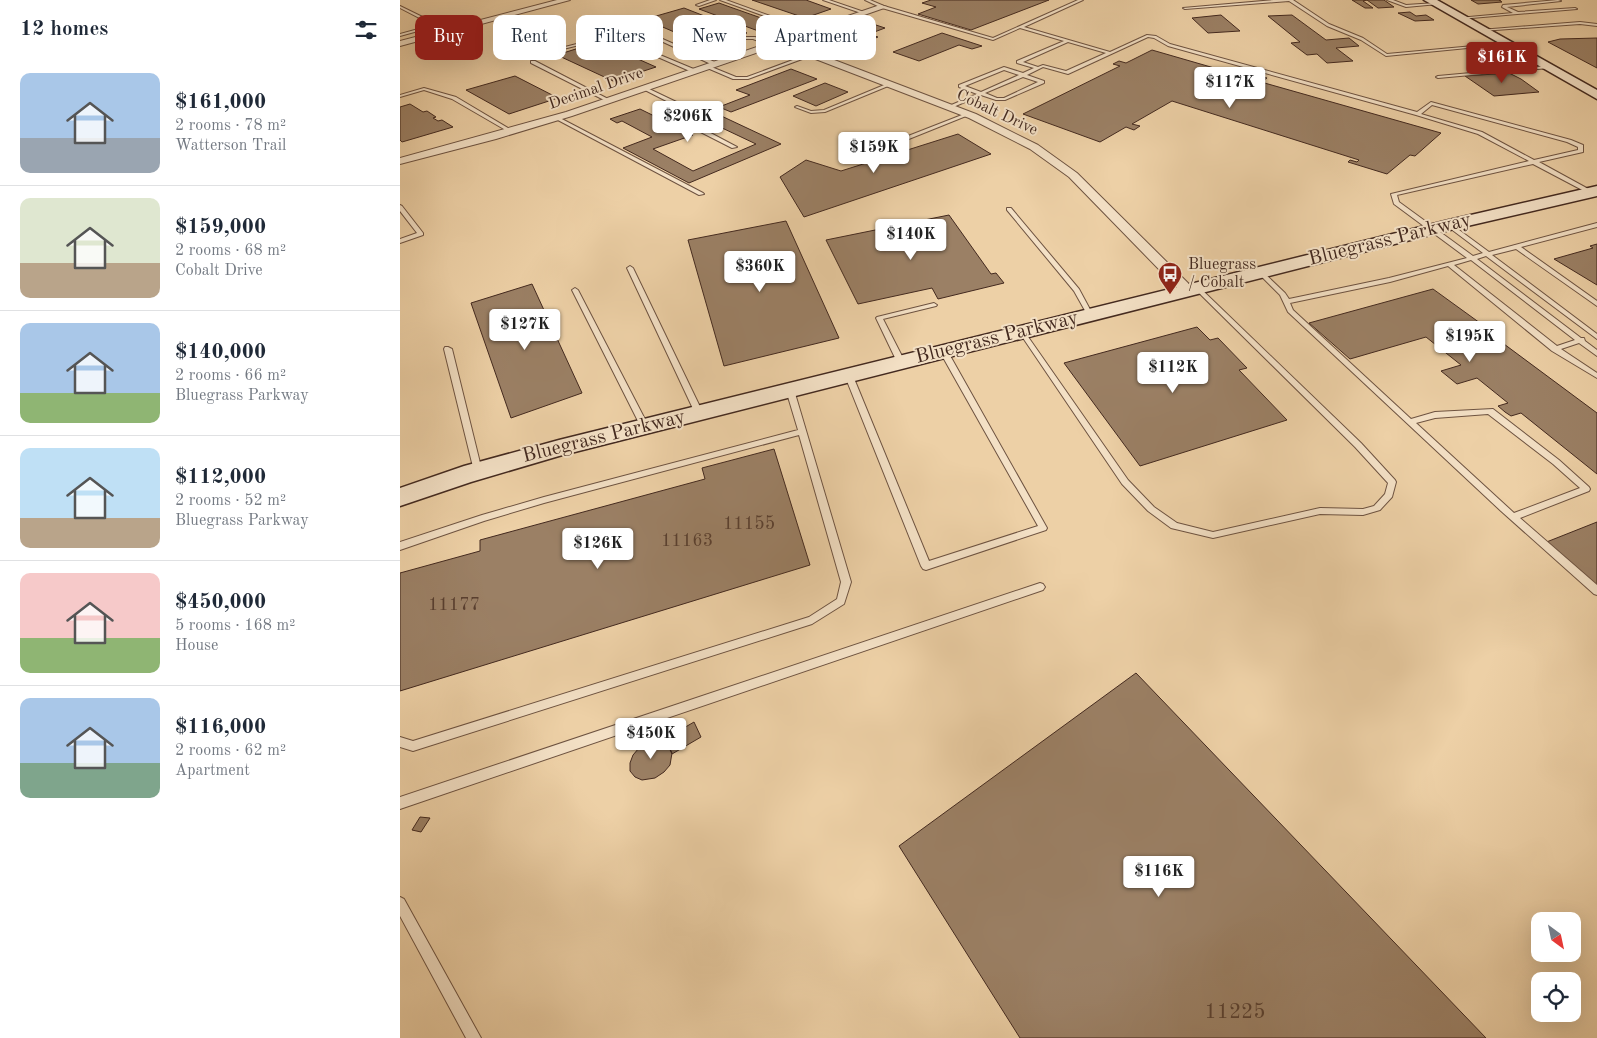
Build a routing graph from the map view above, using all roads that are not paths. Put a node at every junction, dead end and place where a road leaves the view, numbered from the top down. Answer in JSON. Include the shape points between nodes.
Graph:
{"nodes":[{"id":1,"x":566,"y":0,"type":"edge"},
{"id":2,"x":714,"y":0,"type":"edge"},
{"id":3,"x":722,"y":0,"type":"edge"},
{"id":4,"x":825,"y":0,"type":"edge"},
{"id":5,"x":869,"y":0,"type":"edge"},
{"id":6,"x":1082,"y":0,"type":"edge"},
{"id":7,"x":1289,"y":0,"type":"edge"},
{"id":8,"x":1389,"y":0,"type":"edge"},
{"id":9,"x":1559,"y":1,"type":"edge"},
{"id":10,"x":1433,"y":2,"type":"edge"},
{"id":11,"x":885,"y":4,"type":"edge"},
{"id":12,"x":698,"y":6,"type":"dead end"},
{"id":13,"x":400,"y":7,"type":"edge"},
{"id":14,"x":1185,"y":8,"type":"dead end"},
{"id":15,"x":1575,"y":9,"type":"dead end"},
{"id":16,"x":865,"y":13,"type":"junction"},
{"id":17,"x":1517,"y":13,"type":"junction"},
{"id":18,"x":416,"y":15,"type":"edge"},
{"id":19,"x":765,"y":15,"type":"edge"},
{"id":20,"x":859,"y":15,"type":"edge"},
{"id":21,"x":1460,"y":18,"type":"junction"},
{"id":22,"x":483,"y":22,"type":"edge"},
{"id":23,"x":1597,"y":25,"type":"edge"},
{"id":24,"x":1020,"y":27,"type":"junction"},
{"id":25,"x":1482,"y":30,"type":"junction"},
{"id":26,"x":415,"y":31,"type":"edge"},
{"id":27,"x":400,"y":35,"type":"edge"},
{"id":28,"x":746,"y":38,"type":"dead end"},
{"id":29,"x":756,"y":39,"type":"edge"},
{"id":30,"x":415,"y":40,"type":"edge"},
{"id":31,"x":663,"y":41,"type":"edge"},
{"id":32,"x":1068,"y":41,"type":"junction"},
{"id":33,"x":400,"y":44,"type":"edge"},
{"id":34,"x":1506,"y":44,"type":"junction"},
{"id":35,"x":566,"y":47,"type":"edge"},
{"id":36,"x":756,"y":50,"type":"edge"},
{"id":37,"x":1110,"y":53,"type":"junction"},
{"id":38,"x":797,"y":60,"type":"edge"},
{"id":39,"x":825,"y":60,"type":"edge"},
{"id":40,"x":533,"y":62,"type":"dead end"},
{"id":41,"x":711,"y":65,"type":"junction"},
{"id":42,"x":1547,"y":67,"type":"junction"},
{"id":43,"x":1037,"y":68,"type":"junction"},
{"id":44,"x":694,"y":71,"type":"junction"},
{"id":45,"x":1024,"y":74,"type":"junction"},
{"id":46,"x":1438,"y":77,"type":"dead end"},
{"id":47,"x":891,"y":84,"type":"junction"},
{"id":48,"x":645,"y":88,"type":"junction"},
{"id":49,"x":981,"y":93,"type":"junction"},
{"id":50,"x":1597,"y":95,"type":"edge"},
{"id":51,"x":400,"y":96,"type":"edge"},
{"id":52,"x":610,"y":101,"type":"junction"},
{"id":53,"x":797,"y":107,"type":"dead end"},
{"id":54,"x":951,"y":107,"type":"junction"},
{"id":55,"x":969,"y":114,"type":"junction"},
{"id":56,"x":1418,"y":114,"type":"junction"},
{"id":57,"x":558,"y":118,"type":"junction"},
{"id":58,"x":511,"y":132,"type":"junction"},
{"id":59,"x":734,"y":147,"type":"dead end"},
{"id":60,"x":847,"y":159,"type":"dead end"},
{"id":61,"x":400,"y":161,"type":"edge"},
{"id":62,"x":1534,"y":162,"type":"junction"},
{"id":63,"x":1594,"y":192,"type":"edge"},
{"id":64,"x":701,"y":194,"type":"dead end"},
{"id":65,"x":400,"y":207,"type":"edge"},
{"id":66,"x":1008,"y":209,"type":"dead end"},
{"id":67,"x":1597,"y":225,"type":"edge"},
{"id":68,"x":1440,"y":227,"type":"junction"},
{"id":69,"x":400,"y":242,"type":"edge"},
{"id":70,"x":1516,"y":246,"type":"junction"},
{"id":71,"x":1488,"y":253,"type":"junction"},
{"id":72,"x":1472,"y":258,"type":"junction"},
{"id":73,"x":1449,"y":264,"type":"junction"},
{"id":74,"x":630,"y":268,"type":"dead end"},
{"id":75,"x":1260,"y":272,"type":"junction"},
{"id":76,"x":1193,"y":289,"type":"junction"},
{"id":77,"x":575,"y":290,"type":"dead end"},
{"id":78,"x":1286,"y":302,"type":"junction"},
{"id":79,"x":1597,"y":304,"type":"edge"},
{"id":80,"x":934,"y":305,"type":"dead end"},
{"id":81,"x":1090,"y":315,"type":"junction"},
{"id":82,"x":1022,"y":332,"type":"junction"},
{"id":83,"x":1597,"y":337,"type":"edge"},
{"id":84,"x":1580,"y":340,"type":"junction"},
{"id":85,"x":448,"y":349,"type":"dead end"},
{"id":86,"x":1555,"y":349,"type":"junction"},
{"id":87,"x":944,"y":352,"type":"junction"},
{"id":88,"x":1597,"y":354,"type":"edge"},
{"id":89,"x":901,"y":362,"type":"junction"},
{"id":90,"x":849,"y":376,"type":"junction"},
{"id":91,"x":1597,"y":376,"type":"edge"},
{"id":92,"x":790,"y":390,"type":"junction"},
{"id":93,"x":699,"y":413,"type":"junction"},
{"id":94,"x":1410,"y":422,"type":"junction"},
{"id":95,"x":645,"y":427,"type":"junction"},
{"id":96,"x":802,"y":432,"type":"junction"},
{"id":97,"x":478,"y":471,"type":"junction"},
{"id":98,"x":400,"y":497,"type":"edge"},
{"id":99,"x":1513,"y":516,"type":"junction"},
{"id":100,"x":400,"y":546,"type":"edge"},
{"id":101,"x":1040,"y":587,"type":"dead end"},
{"id":102,"x":1597,"y":591,"type":"edge"},
{"id":103,"x":400,"y":742,"type":"edge"},
{"id":104,"x":400,"y":803,"type":"edge"},
{"id":105,"x":400,"y":904,"type":"edge"},
{"id":106,"x":474,"y":1038,"type":"edge"}],
"edges":[{"from":1,"to":22,"type":"street"},
{"from":2,"to":12,"type":"lane"},
{"from":3,"to":19,"type":"lane"},
{"from":4,"to":16,"type":"lane"},
{"from":5,"to":11,"type":"lane"},
{"from":6,"to":24,"type":"lane"},
{"from":7,"to":14,"type":"lane"},
{"from":7,"to":34,"type":"lane","via":[[1328,25],[1362,39],[1386,55]]},
{"from":8,"to":10,"type":"lane","via":[[1406,6]]},
{"from":9,"to":17,"type":"lane","via":[[1503,6]]},
{"from":10,"to":21,"type":"street"},
{"from":11,"to":16,"type":"street","name":"Decimal Drive"},
{"from":11,"to":24,"type":"lane","via":[[993,39]]},
{"from":13,"to":18,"type":"lane"},
{"from":15,"to":17,"type":"lane"},
{"from":16,"to":20,"type":"street","name":"Decimal Drive"},
{"from":17,"to":21,"type":"lane"},
{"from":21,"to":25,"type":"street"},
{"from":23,"to":25,"type":"lane"},
{"from":24,"to":32,"type":"lane"},
{"from":25,"to":34,"type":"street"},
{"from":26,"to":27,"type":"lane"},
{"from":28,"to":29,"type":"lane"},
{"from":30,"to":33,"type":"street"},
{"from":31,"to":41,"type":"lane"},
{"from":32,"to":37,"type":"lane"},
{"from":32,"to":43,"type":"lane","via":[[1019,62]]},
{"from":34,"to":42,"type":"street"},
{"from":35,"to":44,"type":"lane","via":[[612,36]]},
{"from":36,"to":41,"type":"street","name":"Decimal Drive"},
{"from":37,"to":43,"type":"lane","via":[[1066,73],[1043,66]]},
{"from":37,"to":56,"type":"lane","via":[[1147,36],[1169,45]]},
{"from":38,"to":41,"type":"lane","via":[[740,79]]},
{"from":39,"to":47,"type":"street","name":"Cobalt Drive"},
{"from":40,"to":52,"type":"lane"},
{"from":41,"to":44,"type":"street","name":"Decimal Drive"},
{"from":42,"to":46,"type":"lane"},
{"from":42,"to":50,"type":"street"},
{"from":43,"to":45,"type":"lane"},
{"from":44,"to":48,"type":"street","name":"Decimal Drive"},
{"from":45,"to":49,"type":"lane"},
{"from":45,"to":49,"type":"lane","via":[[1042,82],[1005,98]]},
{"from":45,"to":49,"type":"lane","via":[[1004,68],[961,86]]},
{"from":47,"to":53,"type":"lane","via":[[825,111],[811,112]]},
{"from":47,"to":54,"type":"street","name":"Cobalt Drive"},
{"from":48,"to":52,"type":"street","name":"Decimal Drive"},
{"from":48,"to":59,"type":"lane","via":[[689,110],[683,121]]},
{"from":49,"to":54,"type":"lane"},
{"from":51,"to":58,"type":"lane","via":[[424,89],[454,98]]},
{"from":52,"to":57,"type":"street","name":"Decimal Drive"},
{"from":54,"to":55,"type":"street","name":"Cobalt Drive"},
{"from":55,"to":60,"type":"lane"},
{"from":55,"to":76,"type":"street","name":"Cobalt Drive","via":[[1025,140],[1056,160]]},
{"from":56,"to":62,"type":"lane","via":[[1480,133]]},
{"from":56,"to":62,"type":"lane","via":[[1431,104],[1581,146],[1582,151]]},
{"from":57,"to":58,"type":"street","name":"Decimal Drive"},
{"from":57,"to":64,"type":"lane"},
{"from":58,"to":61,"type":"street","name":"Decimal Drive"},
{"from":62,"to":63,"type":"lane"},
{"from":62,"to":68,"type":"lane","via":[[1394,194],[1396,204]]},
{"from":63,"to":68,"type":"street","name":"Bluegrass Parkway"},
{"from":65,"to":69,"type":"lane","via":[[421,234]]},
{"from":66,"to":81,"type":"lane","via":[[1077,290]]},
{"from":67,"to":70,"type":"lane"},
{"from":68,"to":71,"type":"lane"},
{"from":68,"to":72,"type":"lane"},
{"from":68,"to":75,"type":"street","name":"Bluegrass Parkway"},
{"from":70,"to":71,"type":"lane"},
{"from":70,"to":79,"type":"lane"},
{"from":71,"to":72,"type":"lane"},
{"from":71,"to":83,"type":"lane"},
{"from":72,"to":73,"type":"lane"},
{"from":72,"to":84,"type":"lane"},
{"from":73,"to":78,"type":"lane"},
{"from":73,"to":86,"type":"lane"},
{"from":74,"to":93,"type":"lane"},
{"from":75,"to":76,"type":"street","name":"Bluegrass Parkway"},
{"from":75,"to":78,"type":"lane","via":[[1283,294]]},
{"from":76,"to":81,"type":"street","name":"Bluegrass Parkway"},
{"from":76,"to":82,"type":"lane","via":[[1358,445],[1392,482],[1389,495],[1377,508],[1363,512],[1320,511],[1213,535],[1174,526],[1124,482]]},
{"from":77,"to":95,"type":"lane"},
{"from":78,"to":94,"type":"lane","via":[[1290,311]]},
{"from":80,"to":89,"type":"lane","via":[[879,318]]},
{"from":81,"to":82,"type":"street","name":"Bluegrass Parkway"},
{"from":82,"to":87,"type":"street","name":"Bluegrass Parkway"},
{"from":83,"to":84,"type":"lane"},
{"from":84,"to":86,"type":"lane"},
{"from":84,"to":88,"type":"lane"},
{"from":85,"to":97,"type":"lane"},
{"from":86,"to":91,"type":"lane"},
{"from":87,"to":89,"type":"street","name":"Bluegrass Parkway"},
{"from":87,"to":90,"type":"lane","via":[[1043,528],[926,566]]},
{"from":89,"to":90,"type":"street","name":"Bluegrass Parkway"},
{"from":90,"to":92,"type":"street","name":"Bluegrass Parkway"},
{"from":92,"to":93,"type":"street","name":"Bluegrass Parkway"},
{"from":92,"to":96,"type":"lane"},
{"from":93,"to":95,"type":"street","name":"Bluegrass Parkway"},
{"from":94,"to":99,"type":"lane"},
{"from":94,"to":99,"type":"lane","via":[[1435,415],[1490,412],[1586,489]]},
{"from":95,"to":97,"type":"street","name":"Bluegrass Parkway"},
{"from":96,"to":100,"type":"lane","via":[[535,502]]},
{"from":96,"to":103,"type":"lane","via":[[846,582],[841,600],[812,620],[412,746]]},
{"from":97,"to":98,"type":"street","name":"Bluegrass Parkway"},
{"from":99,"to":102,"type":"lane"},
{"from":101,"to":104,"type":"lane"},
{"from":105,"to":106,"type":"lane"}]}
